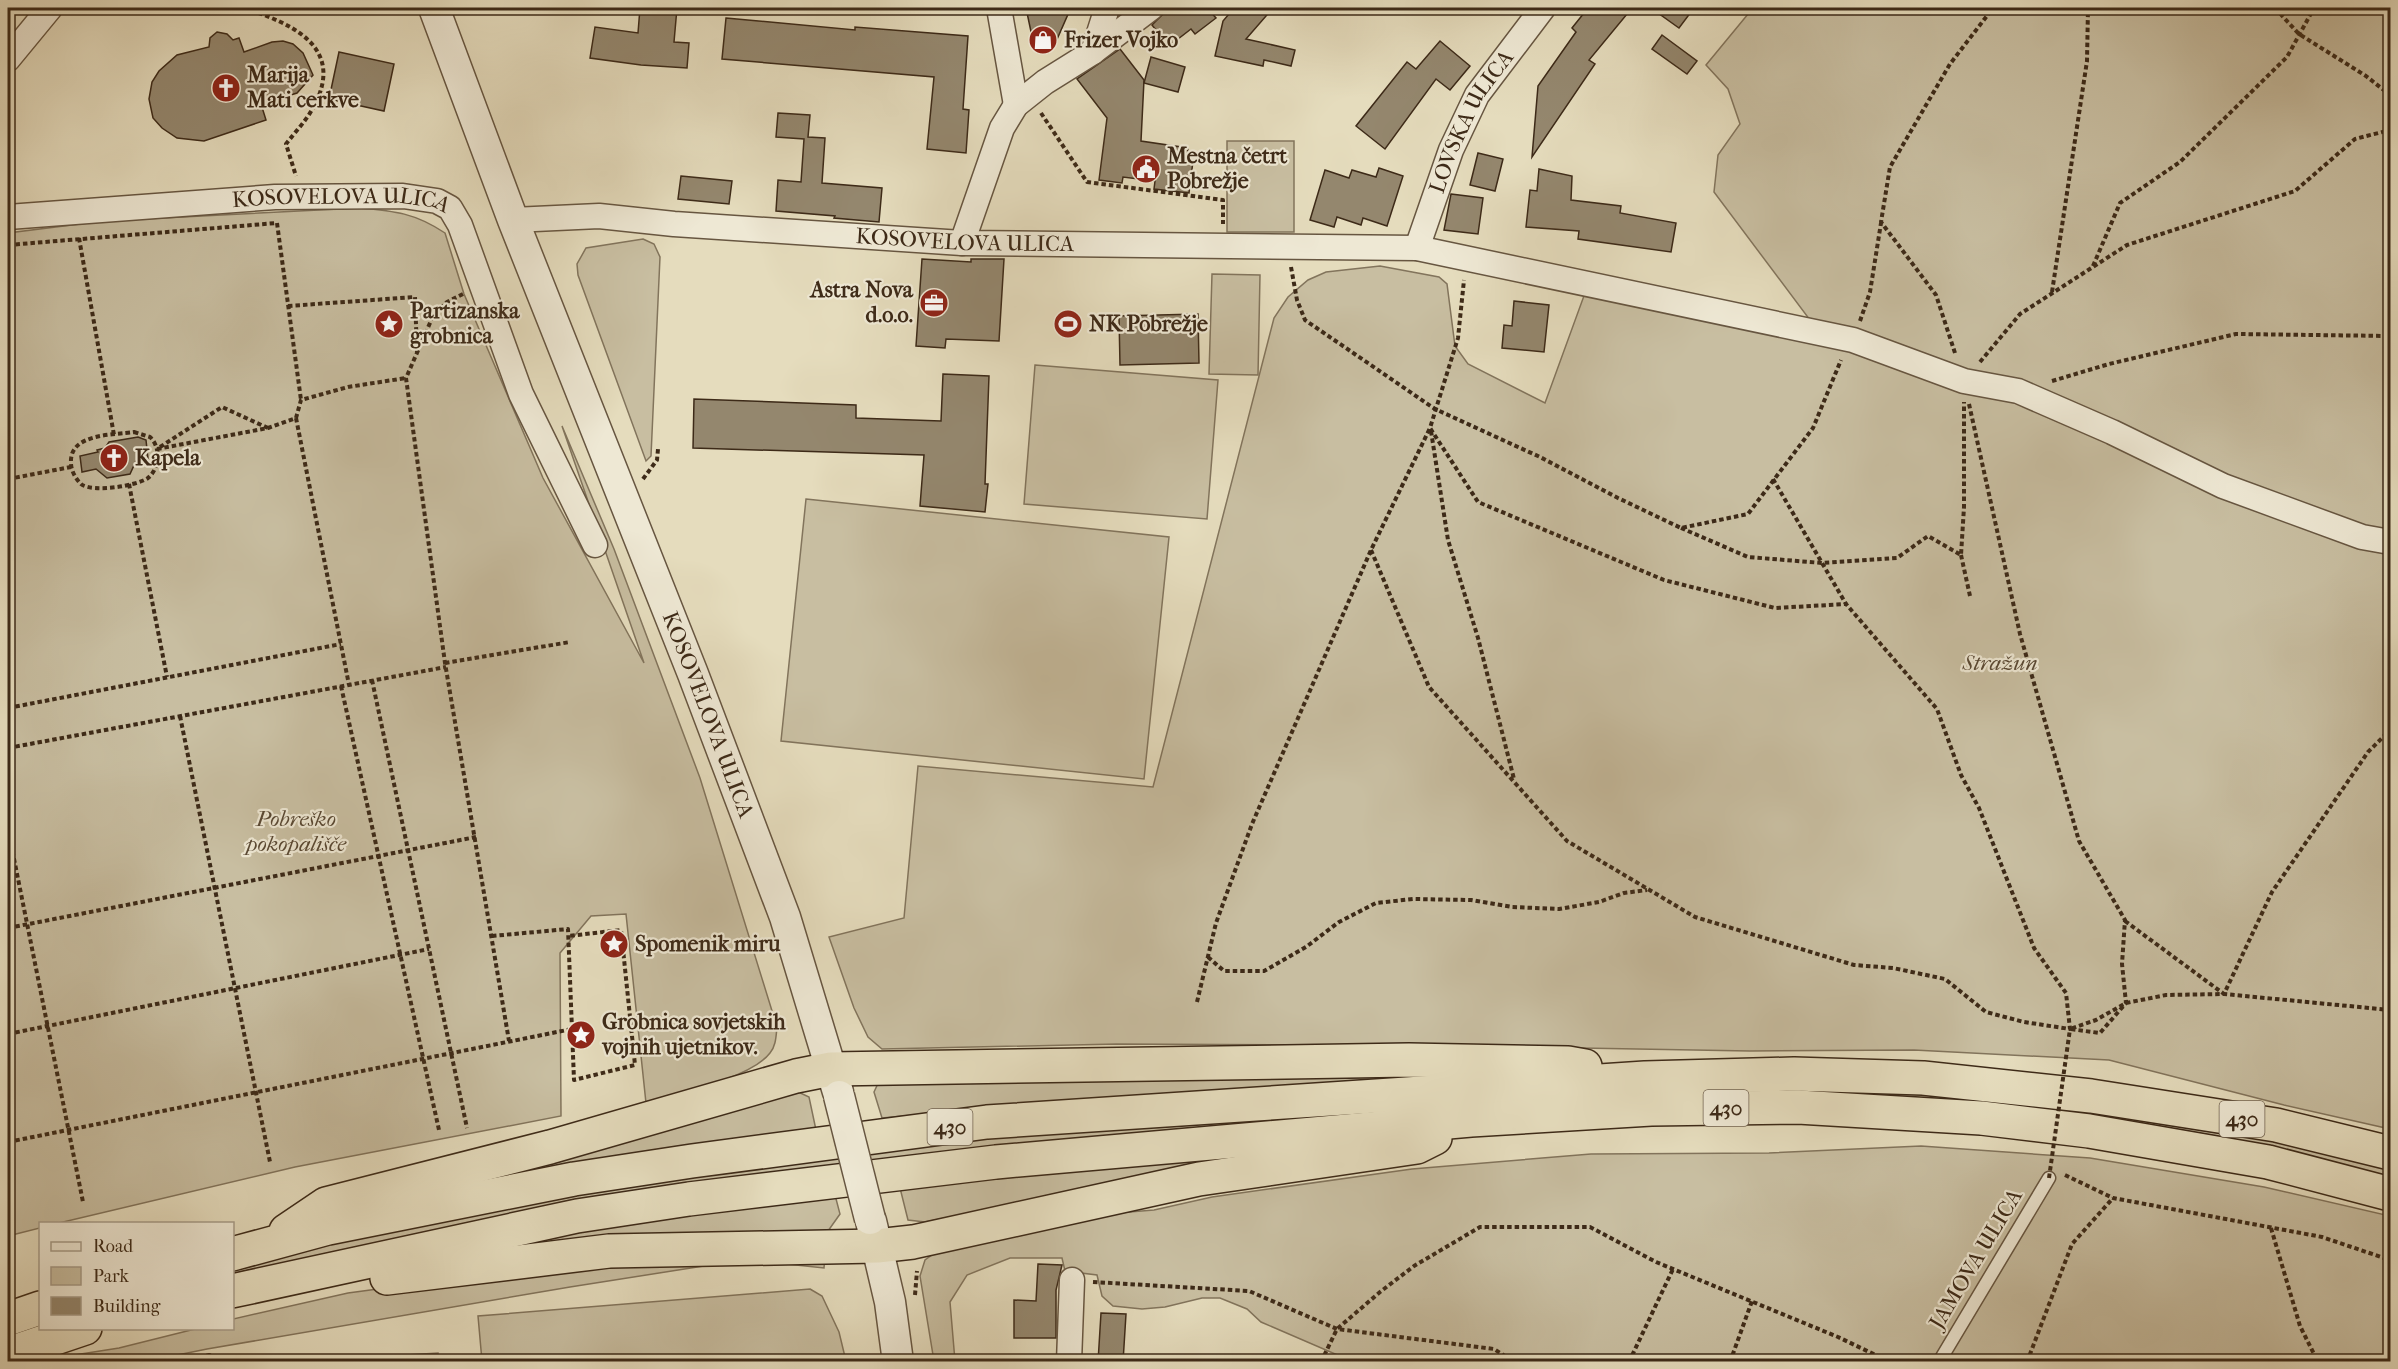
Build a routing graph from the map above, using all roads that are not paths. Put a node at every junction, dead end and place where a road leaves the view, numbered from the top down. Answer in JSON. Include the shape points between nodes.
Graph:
{"nodes":[{"id":1,"x":50,"y":8,"type":"edge"},
{"id":2,"x":434,"y":8,"type":"edge"},
{"id":3,"x":999,"y":8,"type":"edge"},
{"id":4,"x":1107,"y":8,"type":"edge"},
{"id":5,"x":1151,"y":8,"type":"edge"},
{"id":6,"x":1543,"y":8,"type":"edge"},
{"id":7,"x":1093,"y":52,"type":"junction"},
{"id":8,"x":8,"y":59,"type":"edge"},
{"id":9,"x":1022,"y":100,"type":"junction"},
{"id":10,"x":8,"y":217,"type":"edge"},
{"id":11,"x":513,"y":220,"type":"junction"},
{"id":12,"x":962,"y":243,"type":"junction"},
{"id":13,"x":1417,"y":248,"type":"junction"},
{"id":14,"x":2391,"y":542,"type":"edge"},
{"id":15,"x":595,"y":545,"type":"dead end"},
{"id":16,"x":1645,"y":1078,"type":"junction"},
{"id":17,"x":835,"y":1083,"type":"junction"},
{"id":18,"x":1471,"y":1120,"type":"junction"},
{"id":19,"x":2391,"y":1154,"type":"edge"},
{"id":20,"x":2050,"y":1173,"type":"road end"},
{"id":21,"x":2391,"y":1194,"type":"edge"},
{"id":22,"x":874,"y":1232,"type":"junction"},
{"id":23,"x":264,"y":1246,"type":"junction"},
{"id":24,"x":234,"y":1254,"type":"edge"},
{"id":25,"x":305,"y":1277,"type":"junction"},
{"id":26,"x":1072,"y":1280,"type":"road end"},
{"id":27,"x":234,"y":1291,"type":"edge"},
{"id":28,"x":39,"y":1308,"type":"edge"},
{"id":29,"x":8,"y":1319,"type":"edge"},
{"id":30,"x":82,"y":1330,"type":"edge"},
{"id":31,"x":8,"y":1354,"type":"edge"},
{"id":32,"x":898,"y":1362,"type":"edge"},
{"id":33,"x":1069,"y":1362,"type":"edge"},
{"id":34,"x":1939,"y":1362,"type":"edge"}],
"edges":[{"from":1,"to":8,"type":"street"},
{"from":2,"to":11,"type":"street","name":"KOSOVELOVA ULICA"},
{"from":3,"to":9,"type":"street"},
{"from":4,"to":7,"type":"street"},
{"from":5,"to":7,"type":"street"},
{"from":6,"to":13,"type":"street","name":"LOVSKA ULICA","via":[[1477,95],[1451,150]]},
{"from":7,"to":9,"type":"street"},
{"from":9,"to":12,"type":"street","via":[[1002,128]]},
{"from":10,"to":15,"type":"street","name":"KOSOVELOVA ULICA","via":[[303,196],[403,196],[450,207],[521,394]]},
{"from":11,"to":12,"type":"street","name":"KOSOVELOVA ULICA","via":[[599,216]]},
{"from":11,"to":17,"type":"street","name":"KOSOVELOVA ULICA","via":[[781,906]]},
{"from":12,"to":13,"type":"street","name":"KOSOVELOVA ULICA"},
{"from":13,"to":14,"type":"street","name":"KOSOVELOVA ULICA","via":[[1853,340],[1964,381],[2018,391],[2223,486],[2361,537]]},
{"from":16,"to":17,"type":"highway","via":[[1568,1063],[1409,1060]]},
{"from":16,"to":19,"type":"highway","number":"430","via":[[1794,1074],[1923,1078],[2091,1096],[2276,1125]]},
{"from":16,"to":23,"type":"highway","number":"430","via":[[987,1122],[574,1179],[328,1228]]},
{"from":17,"to":22,"type":"street","name":"KOSOVELOVA ULICA","bridge":true},
{"from":17,"to":23,"type":"highway","via":[[796,1076],[550,1147],[326,1204]]},
{"from":18,"to":21,"type":"highway","number":"430","via":[[1651,1109],[1797,1107],[1981,1118],[2089,1131],[2268,1162]]},
{"from":18,"to":22,"type":"highway","via":[[1417,1147],[1199,1179],[913,1242]]},
{"from":18,"to":25,"type":"highway","number":"430","via":[[996,1162],[689,1199],[577,1216]]},
{"from":20,"to":34,"type":"lane","name":"JAMOVA ULICA"},
{"from":22,"to":25,"type":"highway","via":[[609,1251],[350,1283]]},
{"from":22,"to":32,"type":"street","name":"KOSOVELOVA ULICA","via":[[890,1302]]},
{"from":23,"to":24,"type":"highway","number":"430"},
{"from":25,"to":27,"type":"highway","number":"430"},
{"from":26,"to":33,"type":"street"},
{"from":28,"to":29,"type":"highway"},
{"from":30,"to":31,"type":"highway"}]}
